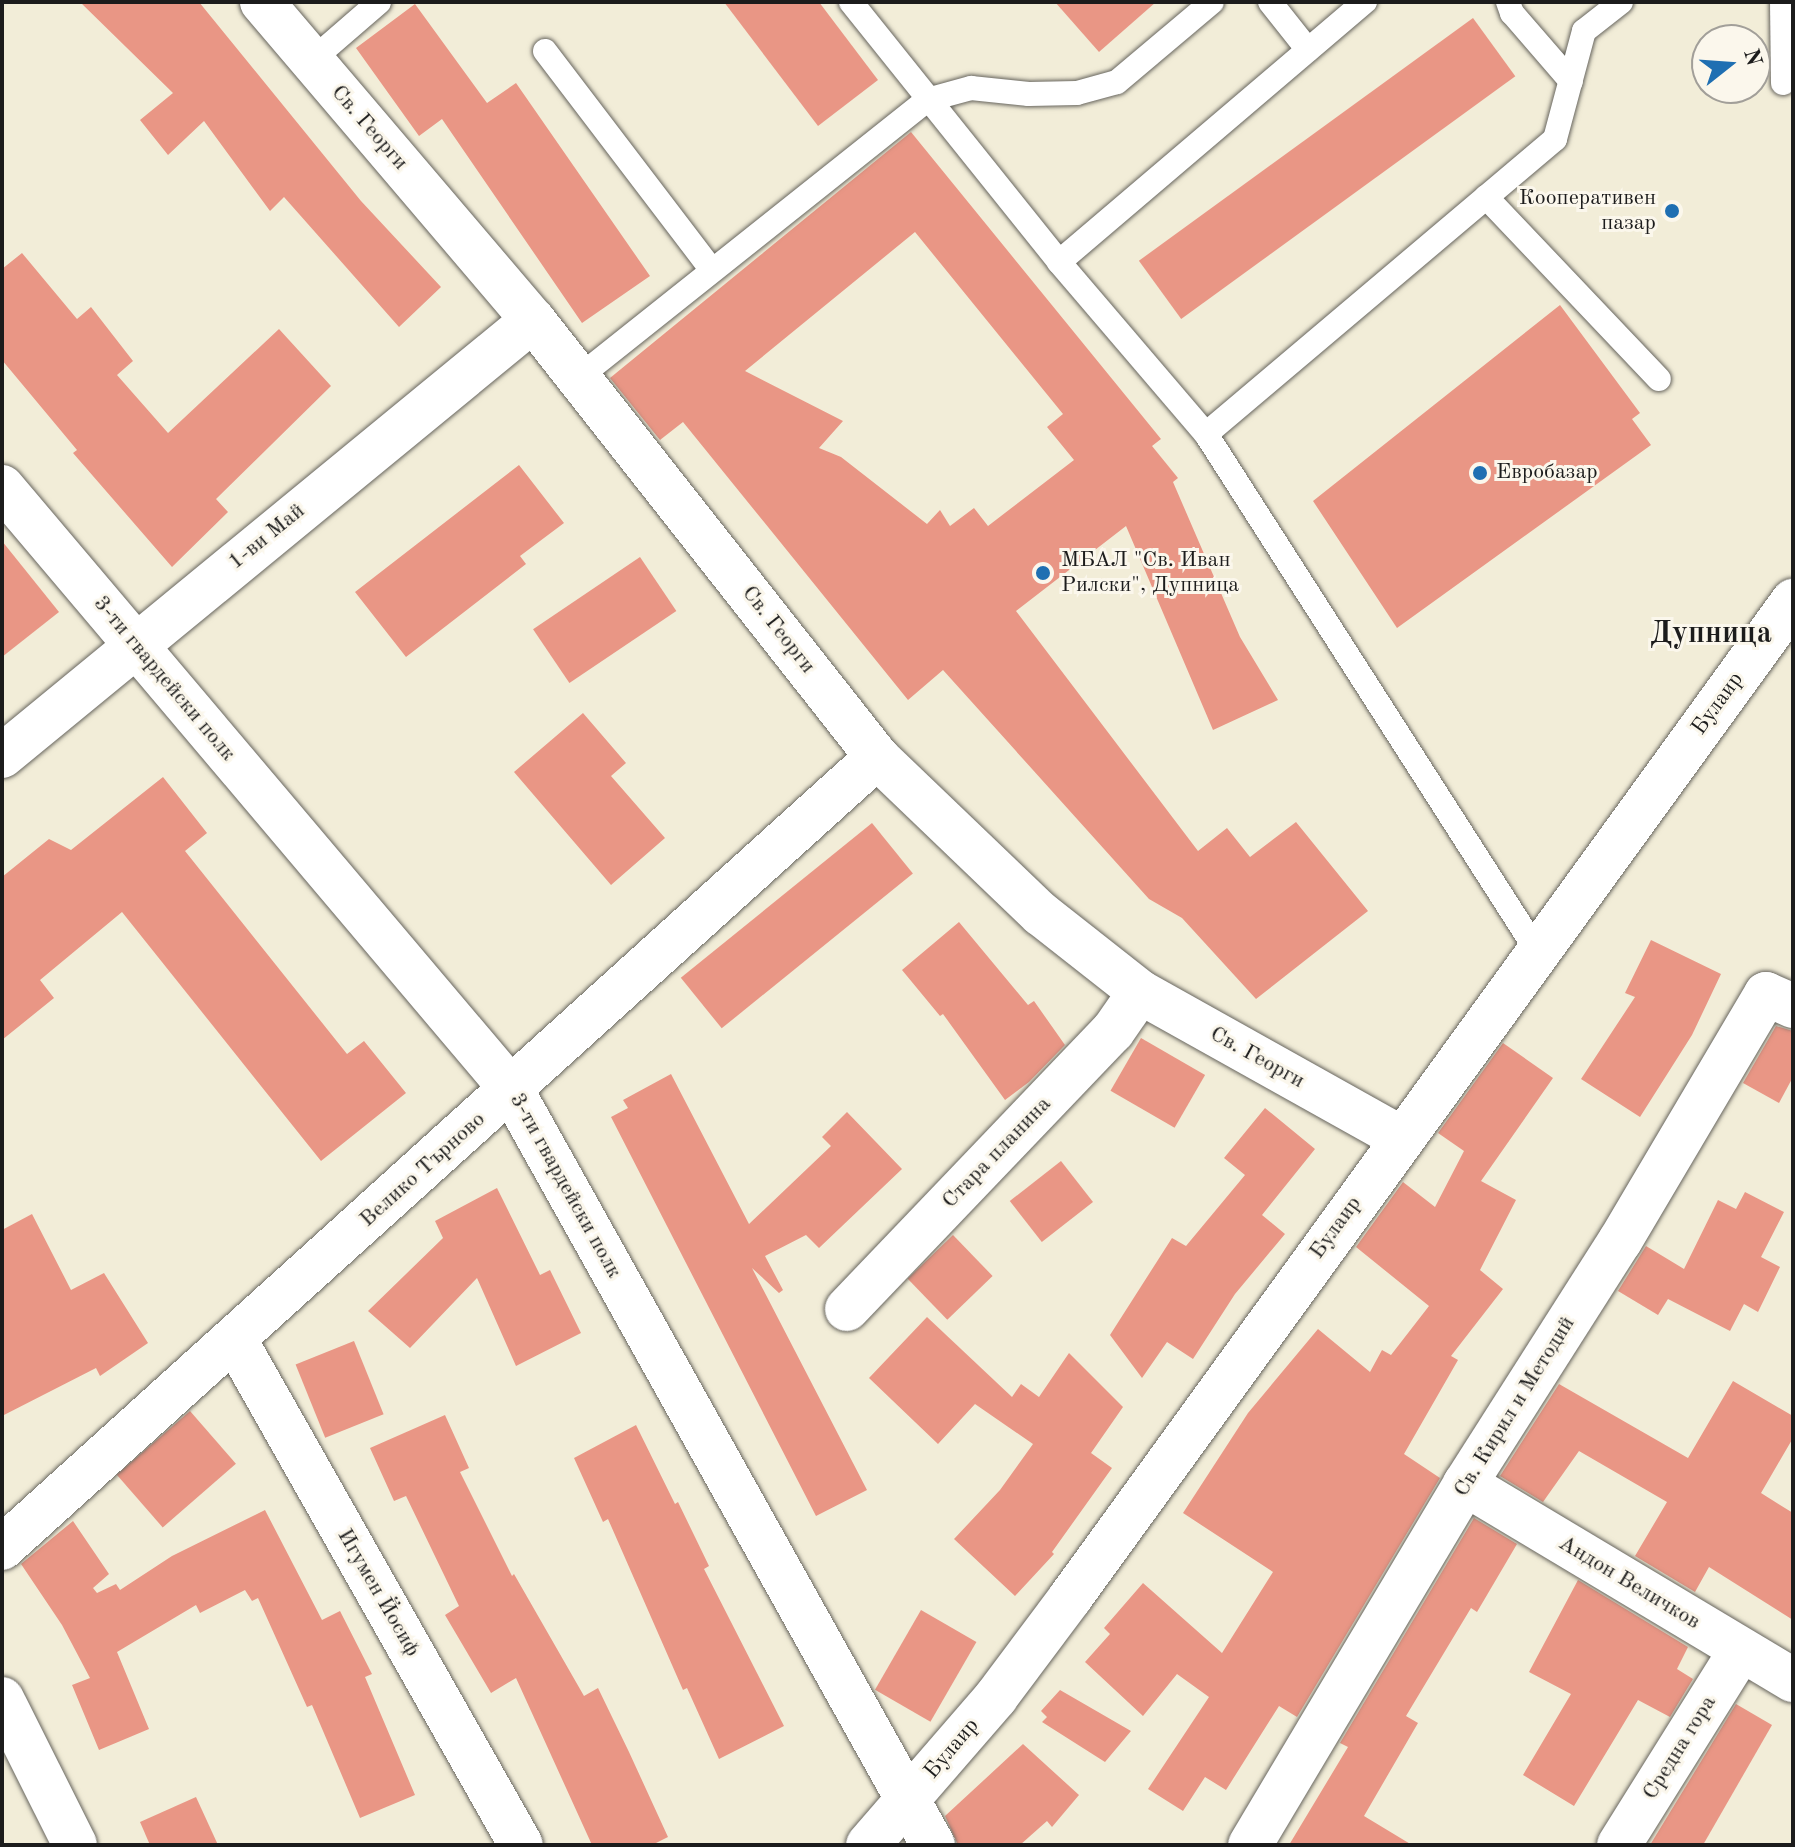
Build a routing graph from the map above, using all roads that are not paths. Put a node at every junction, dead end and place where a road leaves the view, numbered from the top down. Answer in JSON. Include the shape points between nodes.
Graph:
{"nodes":[{"id":1,"x":262,"y":2,"type":"edge"},
{"id":2,"x":379,"y":2,"type":"edge"},
{"id":3,"x":851,"y":2,"type":"edge"},
{"id":4,"x":1212,"y":2,"type":"edge"},
{"id":5,"x":1270,"y":2,"type":"edge"},
{"id":6,"x":1365,"y":2,"type":"edge"},
{"id":7,"x":1508,"y":2,"type":"edge"},
{"id":8,"x":1621,"y":2,"type":"edge"},
{"id":9,"x":1782,"y":2,"type":"edge"},
{"id":10,"x":1308,"y":50,"type":"junction"},
{"id":11,"x":545,"y":51,"type":"dead end"},
{"id":12,"x":311,"y":61,"type":"junction"},
{"id":13,"x":1571,"y":81,"type":"junction"},
{"id":14,"x":1783,"y":83,"type":"dead end"},
{"id":15,"x":927,"y":100,"type":"junction"},
{"id":16,"x":1486,"y":197,"type":"junction"},
{"id":17,"x":1059,"y":262,"type":"junction"},
{"id":18,"x":711,"y":269,"type":"junction"},
{"id":19,"x":533,"y":320,"type":"junction"},
{"id":20,"x":579,"y":377,"type":"junction"},
{"id":21,"x":1659,"y":379,"type":"dead end"},
{"id":22,"x":1206,"y":434,"type":"junction"},
{"id":23,"x":2,"y":487,"type":"edge"},
{"id":24,"x":1793,"y":601,"type":"edge"},
{"id":25,"x":135,"y":645,"type":"junction"},
{"id":26,"x":2,"y":756,"type":"edge"},
{"id":27,"x":877,"y":757,"type":"junction"},
{"id":28,"x":1537,"y":951,"type":"junction"},
{"id":29,"x":1140,"y":992,"type":"junction"},
{"id":30,"x":1793,"y":1006,"type":"edge"},
{"id":31,"x":511,"y":1089,"type":"junction"},
{"id":32,"x":1401,"y":1138,"type":"junction"},
{"id":33,"x":847,"y":1309,"type":"dead end"},
{"id":34,"x":235,"y":1340,"type":"junction"},
{"id":35,"x":1465,"y":1484,"type":"junction"},
{"id":36,"x":2,"y":1548,"type":"edge"},
{"id":37,"x":1741,"y":1650,"type":"junction"},
{"id":38,"x":1793,"y":1680,"type":"edge"},
{"id":39,"x":2,"y":1699,"type":"edge"},
{"id":40,"x":907,"y":1802,"type":"junction"},
{"id":41,"x":75,"y":1845,"type":"edge"},
{"id":42,"x":521,"y":1845,"type":"edge"},
{"id":43,"x":868,"y":1845,"type":"edge"},
{"id":44,"x":933,"y":1845,"type":"edge"},
{"id":45,"x":1250,"y":1845,"type":"edge"},
{"id":46,"x":1619,"y":1845,"type":"edge"}],
"edges":[{"from":1,"to":12,"type":"street","name":"Св. Георги"},
{"from":2,"to":12,"type":"lane"},
{"from":3,"to":15,"type":"lane"},
{"from":4,"to":15,"type":"lane","via":[[1117,82],[1077,93],[971,88]]},
{"from":5,"to":10,"type":"lane"},
{"from":6,"to":10,"type":"lane"},
{"from":7,"to":13,"type":"lane"},
{"from":8,"to":13,"type":"lane","via":[[1584,31]]},
{"from":9,"to":14,"type":"lane"},
{"from":10,"to":17,"type":"lane"},
{"from":11,"to":18,"type":"lane"},
{"from":12,"to":19,"type":"street","name":"Св. Георги"},
{"from":13,"to":16,"type":"lane","via":[[1555,139]]},
{"from":15,"to":17,"type":"lane"},
{"from":15,"to":18,"type":"lane"},
{"from":16,"to":21,"type":"lane"},
{"from":16,"to":22,"type":"lane"},
{"from":17,"to":22,"type":"lane"},
{"from":18,"to":20,"type":"lane"},
{"from":19,"to":20,"type":"street","name":"Св. Георги"},
{"from":19,"to":25,"type":"street","name":"1-ви Май"},
{"from":20,"to":27,"type":"street","name":"Св. Георги"},
{"from":22,"to":28,"type":"lane"},
{"from":23,"to":25,"type":"street","name":"3-ти гвардейски полк"},
{"from":24,"to":28,"type":"street","name":"Булаир"},
{"from":25,"to":26,"type":"street","name":"1-ви Май"},
{"from":25,"to":31,"type":"street","name":"3-ти гвардейски полк"},
{"from":27,"to":29,"type":"street","name":"Св. Георги","via":[[1041,914]]},
{"from":27,"to":31,"type":"street","name":"Велико Търново"},
{"from":28,"to":32,"type":"street","name":"Булаир"},
{"from":29,"to":32,"type":"street","name":"Св. Георги"},
{"from":29,"to":33,"type":"street","name":"Стара планина","via":[[1113,1031]]},
{"from":30,"to":35,"type":"street","name":"Св. Кирил и Методий","via":[[1766,994],[1620,1241]]},
{"from":31,"to":34,"type":"street","name":"Велико Търново"},
{"from":31,"to":40,"type":"street","name":"3-ти гвардейски полк"},
{"from":32,"to":40,"type":"street","name":"Булаир","via":[[996,1697]]},
{"from":34,"to":36,"type":"street","name":"Велико Търново"},
{"from":34,"to":42,"type":"street","name":"Игумен Йосиф"},
{"from":35,"to":37,"type":"street","name":"Андон Величков"},
{"from":35,"to":45,"type":"street","name":"Св. Кирил и Методий"},
{"from":37,"to":38,"type":"street","name":"Андон Величков"},
{"from":37,"to":46,"type":"street","name":"Средна гора"},
{"from":39,"to":41,"type":"street"},
{"from":40,"to":43,"type":"street","name":"Булаир"},
{"from":40,"to":44,"type":"street","name":"3-ти гвардейски полк"}]}
